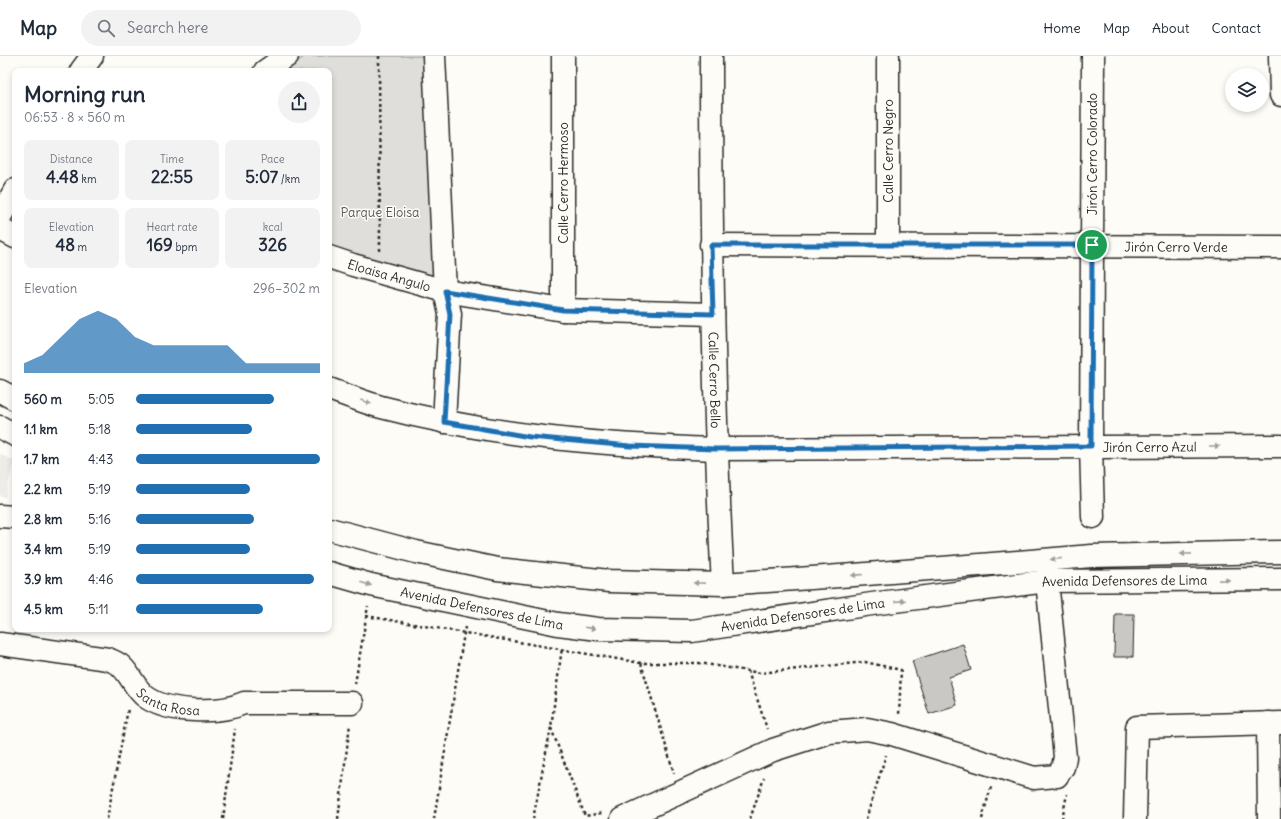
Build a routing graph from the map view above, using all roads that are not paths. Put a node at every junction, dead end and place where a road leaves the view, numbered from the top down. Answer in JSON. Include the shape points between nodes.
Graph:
{"nodes":[{"id":1,"x":92,"y":56,"type":"edge"},
{"id":2,"x":287,"y":56,"type":"edge"},
{"id":3,"x":434,"y":56,"type":"edge"},
{"id":4,"x":563,"y":56,"type":"edge"},
{"id":5,"x":711,"y":56,"type":"edge"},
{"id":6,"x":888,"y":56,"type":"edge"},
{"id":7,"x":1092,"y":56,"type":"edge"},
{"id":8,"x":1280,"y":56,"type":"edge"},
{"id":9,"x":83,"y":68,"type":"edge"},
{"id":10,"x":269,"y":68,"type":"edge"},
{"id":11,"x":1281,"y":95,"type":"edge"},
{"id":12,"x":12,"y":195,"type":"edge"},
{"id":13,"x":0,"y":217,"type":"edge"},
{"id":14,"x":0,"y":229,"type":"edge"},
{"id":15,"x":12,"y":235,"type":"edge"},
{"id":16,"x":711,"y":245,"type":"junction"},
{"id":17,"x":888,"y":245,"type":"junction"},
{"id":18,"x":1092,"y":245,"type":"junction"},
{"id":19,"x":1281,"y":247,"type":"edge"},
{"id":20,"x":332,"y":258,"type":"edge"},
{"id":21,"x":445,"y":291,"type":"junction"},
{"id":22,"x":563,"y":310,"type":"junction"},
{"id":23,"x":713,"y":314,"type":"junction"},
{"id":24,"x":0,"y":390,"type":"edge"},
{"id":25,"x":332,"y":392,"type":"edge"},
{"id":26,"x":12,"y":396,"type":"edge"},
{"id":27,"x":444,"y":422,"type":"junction"},
{"id":28,"x":0,"y":427,"type":"edge"},
{"id":29,"x":12,"y":433,"type":"edge"},
{"id":30,"x":1091,"y":446,"type":"junction"},
{"id":31,"x":1281,"y":446,"type":"edge"},
{"id":32,"x":716,"y":449,"type":"junction"},
{"id":33,"x":0,"y":516,"type":"edge"},
{"id":34,"x":1093,"y":516,"type":"dead end"},
{"id":35,"x":12,"y":517,"type":"edge"},
{"id":36,"x":332,"y":530,"type":"edge"},
{"id":37,"x":1281,"y":552,"type":"edge"},
{"id":38,"x":332,"y":574,"type":"edge"},
{"id":39,"x":1281,"y":579,"type":"edge"},
{"id":40,"x":1047,"y":581,"type":"junction"},
{"id":41,"x":723,"y":584,"type":"junction"},
{"id":42,"x":0,"y":644,"type":"edge"},
{"id":43,"x":352,"y":703,"type":"dead end"},
{"id":44,"x":1274,"y":723,"type":"edge"},
{"id":45,"x":624,"y":818,"type":"edge"},
{"id":46,"x":1135,"y":819,"type":"edge"},
{"id":47,"x":1269,"y":819,"type":"edge"}],
"edges":[{"from":1,"to":9,"type":"street"},
{"from":2,"to":10,"type":"street"},
{"from":3,"to":21,"type":"street"},
{"from":4,"to":22,"type":"street","name":"Calle Cerro Hermoso"},
{"from":5,"to":16,"type":"street","name":"Calle Cerro Bello"},
{"from":6,"to":17,"type":"street","name":"Calle Cerro Negro"},
{"from":7,"to":18,"type":"street","name":"Jirón Cerro Colorado"},
{"from":8,"to":11,"type":"street"},
{"from":12,"to":13,"type":"street"},
{"from":14,"to":15,"type":"street"},
{"from":16,"to":17,"type":"street","name":"Jirón Cerro Verde"},
{"from":16,"to":23,"type":"street","name":"Calle Cerro Bello"},
{"from":17,"to":18,"type":"street","name":"Jirón Cerro Verde"},
{"from":18,"to":19,"type":"street","name":"Jirón Cerro Verde"},
{"from":18,"to":30,"type":"street","name":"Jirón Cerro Colorado"},
{"from":20,"to":21,"type":"street","name":"Eloaisa Angulo"},
{"from":21,"to":22,"type":"street","name":"Eloaisa Angulo"},
{"from":21,"to":27,"type":"street","via":[[450,314]]},
{"from":22,"to":23,"type":"street","name":"Eloaisa Angulo"},
{"from":23,"to":32,"type":"street","name":"Calle Cerro Bello"},
{"from":24,"to":26,"type":"street"},
{"from":25,"to":27,"type":"street","name":"Jirón Cerro Azul","one_way":true},
{"from":27,"to":32,"type":"street","name":"Jirón Cerro Azul","via":[[568,441]]},
{"from":28,"to":29,"type":"street"},
{"from":30,"to":31,"type":"street","name":"Jirón Cerro Azul","one_way":true},
{"from":30,"to":32,"type":"street","name":"Jirón Cerro Azul"},
{"from":30,"to":34,"type":"street","name":"Jirón Cerro Colorado"},
{"from":32,"to":41,"type":"street","name":"Calle Cerro Bello"},
{"from":33,"to":35,"type":"street"},
{"from":41,"to":36,"type":"street","name":"Avenida Defensores de Lima","one_way":true,"via":[[609,581],[497,569]]},
{"from":37,"to":41,"type":"street","name":"Avenida Defensores de Lima","one_way":true,"via":[[1092,556]]},
{"from":38,"to":40,"type":"street","name":"Avenida Defensores de Lima","one_way":true,"via":[[371,585],[558,624],[598,629],[692,631]]},
{"from":40,"to":39,"type":"street","name":"Avenida Defensores de Lima","one_way":true},
{"from":40,"to":45,"type":"street","via":[[1066,757],[1057,776],[1034,778],[997,767],[895,725],[828,732],[773,750]]},
{"from":42,"to":43,"type":"street","name":"Santa Rosa","via":[[108,659],[121,666],[132,683],[146,697],[167,706],[203,712],[244,703]]},
{"from":44,"to":46,"type":"street","via":[[1137,727]]},
{"from":44,"to":47,"type":"street"}]}
